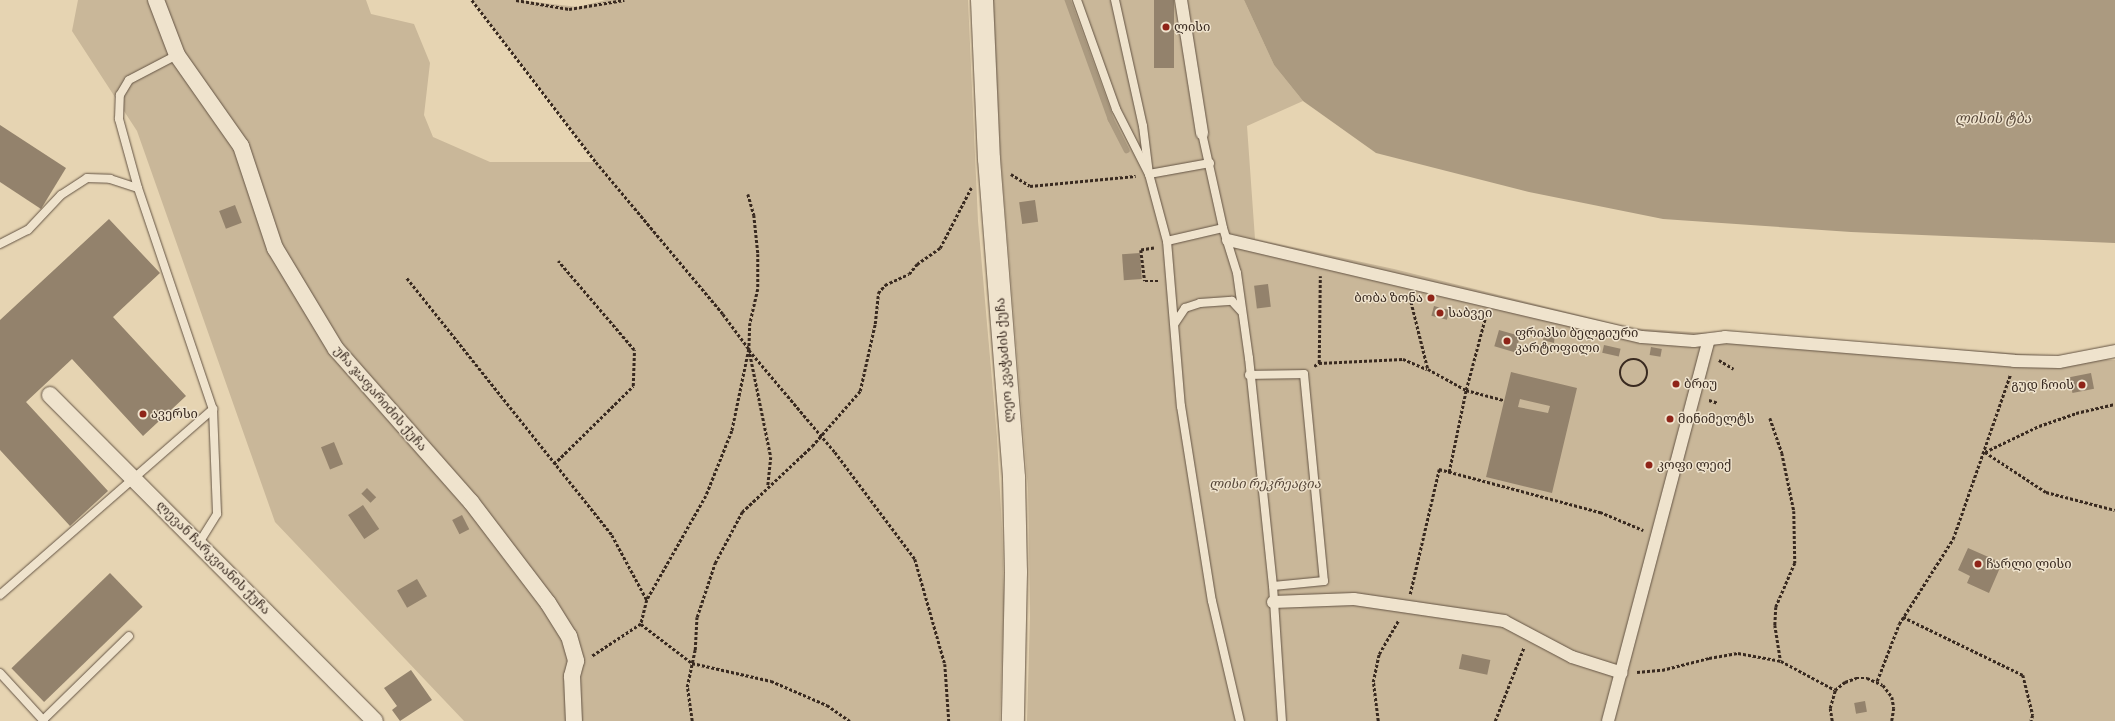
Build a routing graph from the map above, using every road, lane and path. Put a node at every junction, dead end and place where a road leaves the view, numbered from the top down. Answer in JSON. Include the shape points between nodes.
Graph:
{"nodes":[{"id":1,"x":156,"y":0,"type":"edge"},
{"id":2,"x":472,"y":0,"type":"edge"},
{"id":3,"x":516,"y":0,"type":"edge"},
{"id":4,"x":624,"y":0,"type":"edge"},
{"id":5,"x":982,"y":0,"type":"edge"},
{"id":6,"x":1077,"y":0,"type":"edge"},
{"id":7,"x":1115,"y":0,"type":"edge"},
{"id":8,"x":1181,"y":0,"type":"edge"},
{"id":9,"x":177,"y":55,"type":"junction"},
{"id":10,"x":1202,"y":133,"type":"joint"},
{"id":11,"x":989,"y":159,"type":"junction"},
{"id":12,"x":1210,"y":163,"type":"junction"},
{"id":13,"x":1149,"y":174,"type":"junction"},
{"id":14,"x":1134,"y":176,"type":"dead end"},
{"id":15,"x":138,"y":188,"type":"junction"},
{"id":16,"x":748,"y":194,"type":"dead end"},
{"id":17,"x":1223,"y":228,"type":"junction"},
{"id":18,"x":1228,"y":240,"type":"junction"},
{"id":19,"x":1167,"y":241,"type":"junction"},
{"id":20,"x":0,"y":244,"type":"edge"},
{"id":21,"x":1156,"y":248,"type":"dead end"},
{"id":22,"x":558,"y":261,"type":"dead end"},
{"id":23,"x":1320,"y":262,"type":"junction"},
{"id":24,"x":407,"y":278,"type":"dead end"},
{"id":25,"x":1157,"y":282,"type":"dead end"},
{"id":26,"x":1407,"y":283,"type":"junction"},
{"id":27,"x":1489,"y":302,"type":"junction"},
{"id":28,"x":1241,"y":311,"type":"junction"},
{"id":29,"x":1175,"y":323,"type":"junction"},
{"id":30,"x":1709,"y":340,"type":"junction"},
{"id":31,"x":749,"y":349,"type":"junction"},
{"id":32,"x":2115,"y":351,"type":"edge"},
{"id":33,"x":2014,"y":362,"type":"junction"},
{"id":34,"x":1319,"y":363,"type":"junction"},
{"id":35,"x":1428,"y":369,"type":"junction"},
{"id":36,"x":1304,"y":374,"type":"junction"},
{"id":37,"x":1249,"y":375,"type":"junction"},
{"id":38,"x":1638,"y":387,"type":"joint"},
{"id":39,"x":1466,"y":390,"type":"junction"},
{"id":40,"x":50,"y":395,"type":"dead end"},
{"id":41,"x":1504,"y":400,"type":"dead end"},
{"id":42,"x":2115,"y":404,"type":"edge"},
{"id":43,"x":213,"y":409,"type":"junction"},
{"id":44,"x":1770,"y":418,"type":"dead end"},
{"id":45,"x":820,"y":436,"type":"junction"},
{"id":46,"x":1986,"y":452,"type":"junction"},
{"id":47,"x":554,"y":464,"type":"junction"},
{"id":48,"x":1449,"y":472,"type":"junction"},
{"id":49,"x":133,"y":478,"type":"junction"},
{"id":50,"x":768,"y":488,"type":"junction"},
{"id":51,"x":2115,"y":510,"type":"edge"},
{"id":52,"x":1656,"y":536,"type":"junction"},
{"id":53,"x":199,"y":542,"type":"junction"},
{"id":54,"x":1273,"y":586,"type":"junction"},
{"id":55,"x":0,"y":595,"type":"edge"},
{"id":56,"x":647,"y":600,"type":"junction"},
{"id":57,"x":1273,"y":602,"type":"junction"},
{"id":58,"x":1407,"y":607,"type":"junction"},
{"id":59,"x":1903,"y":617,"type":"junction"},
{"id":60,"x":641,"y":624,"type":"junction"},
{"id":61,"x":1529,"y":633,"type":"junction"},
{"id":62,"x":129,"y":636,"type":"dead end"},
{"id":63,"x":1780,"y":661,"type":"junction"},
{"id":64,"x":576,"y":662,"type":"junction"},
{"id":65,"x":692,"y":663,"type":"junction"},
{"id":66,"x":0,"y":673,"type":"edge"},
{"id":67,"x":1622,"y":673,"type":"junction"},
{"id":68,"x":1877,"y":681,"type":"junction"},
{"id":69,"x":1835,"y":690,"type":"junction"},
{"id":70,"x":44,"y":720,"type":"edge"},
{"id":71,"x":375,"y":721,"type":"edge"},
{"id":72,"x":574,"y":721,"type":"edge"},
{"id":73,"x":692,"y":721,"type":"edge"},
{"id":74,"x":850,"y":721,"type":"edge"},
{"id":75,"x":949,"y":721,"type":"edge"},
{"id":76,"x":1013,"y":721,"type":"edge"},
{"id":77,"x":1240,"y":721,"type":"edge"},
{"id":78,"x":1282,"y":721,"type":"edge"},
{"id":79,"x":1378,"y":721,"type":"edge"},
{"id":80,"x":1495,"y":721,"type":"edge"},
{"id":81,"x":1608,"y":721,"type":"edge"},
{"id":82,"x":1832,"y":721,"type":"edge"},
{"id":83,"x":1893,"y":721,"type":"edge"},
{"id":84,"x":2031,"y":721,"type":"edge"}],
"edges":[{"from":1,"to":9,"type":"street","name":"უჩა ჯაფარიძის ქუჩა"},
{"from":2,"to":31,"type":"path","via":[[596,162],[723,314]]},
{"from":3,"to":4,"type":"path","via":[[569,9]]},
{"from":5,"to":11,"type":"main road","name":"ლეო კვაჭაძის ქუჩა"},
{"from":6,"to":13,"type":"lane","via":[[1116,110]]},
{"from":7,"to":13,"type":"lane","via":[[1143,126]]},
{"from":8,"to":10,"type":"street"},
{"from":9,"to":15,"type":"lane","via":[[129,80],[120,95],[119,119]]},
{"from":9,"to":64,"type":"street","name":"უჩა ჯაფარიძის ქუჩა","via":[[241,146],[275,248],[336,349],[471,502],[548,603],[569,636]]},
{"from":10,"to":12,"type":"lane"},
{"from":11,"to":14,"type":"path","via":[[1030,186]]},
{"from":11,"to":45,"type":"path","via":[[962,202],[940,248],[917,264],[909,274],[885,285],[878,293],[875,324],[860,391]]},
{"from":11,"to":76,"type":"main road","name":"ლეო კვაჭაძის ქუჩა","via":[[1014,478],[1016,572]]},
{"from":12,"to":13,"type":"lane"},
{"from":12,"to":17,"type":"lane"},
{"from":13,"to":19,"type":"lane"},
{"from":15,"to":20,"type":"lane","via":[[110,179],[87,178],[60,195],[28,230]]},
{"from":15,"to":43,"type":"lane"},
{"from":16,"to":31,"type":"path","via":[[754,215],[758,254],[758,289],[750,323]]},
{"from":17,"to":18,"type":"lane"},
{"from":17,"to":19,"type":"lane"},
{"from":18,"to":23,"type":"street"},
{"from":18,"to":28,"type":"lane","via":[[1237,273]]},
{"from":19,"to":29,"type":"lane"},
{"from":21,"to":25,"type":"path","via":[[1141,250],[1145,281]]},
{"from":22,"to":47,"type":"path","via":[[634,350],[633,386]]},
{"from":23,"to":26,"type":"street"},
{"from":23,"to":34,"type":"path"},
{"from":24,"to":47,"type":"path"},
{"from":26,"to":27,"type":"street"},
{"from":26,"to":35,"type":"path"},
{"from":27,"to":30,"type":"street","via":[[1635,336]]},
{"from":27,"to":39,"type":"path"},
{"from":28,"to":29,"type":"lane","via":[[1232,301],[1200,303],[1185,308]]},
{"from":28,"to":37,"type":"lane"},
{"from":29,"to":77,"type":"lane","via":[[1181,406],[1211,593]]},
{"from":30,"to":33,"type":"street","via":[[1725,337]]},
{"from":30,"to":52,"type":"street"},
{"from":31,"to":45,"type":"path"},
{"from":31,"to":50,"type":"path","via":[[771,457]]},
{"from":31,"to":56,"type":"path","via":[[732,431],[706,496]]},
{"from":32,"to":33,"type":"street","via":[[2059,362]]},
{"from":33,"to":46,"type":"path"},
{"from":34,"to":35,"type":"path","via":[[1403,359]]},
{"from":34,"to":36,"type":"path"},
{"from":35,"to":39,"type":"path"},
{"from":36,"to":37,"type":"lane"},
{"from":36,"to":54,"type":"lane","via":[[1324,581]]},
{"from":37,"to":54,"type":"lane"},
{"from":38,"to":38,"type":"path","via":[[1646,382],[1647,368],[1642,362],[1628,361],[1622,367],[1621,376],[1630,386]]},
{"from":39,"to":41,"type":"path"},
{"from":39,"to":48,"type":"path"},
{"from":40,"to":49,"type":"street","name":"ლევან ჩარკვიანის ქუჩა"},
{"from":42,"to":46,"type":"path","via":[[2076,413],[2039,426]]},
{"from":43,"to":49,"type":"lane"},
{"from":43,"to":53,"type":"lane","via":[[217,514]]},
{"from":44,"to":63,"type":"path","via":[[1782,453],[1794,511],[1795,563],[1776,607]]},
{"from":45,"to":50,"type":"path"},
{"from":45,"to":75,"type":"path","via":[[915,559],[945,664]]},
{"from":46,"to":51,"type":"path","via":[[2046,492]]},
{"from":46,"to":59,"type":"path","via":[[1953,539]]},
{"from":47,"to":56,"type":"path","via":[[612,535]]},
{"from":48,"to":52,"type":"path","via":[[1600,512]]},
{"from":48,"to":58,"type":"path","via":[[1439,469]]},
{"from":49,"to":53,"type":"street","name":"ლევან ჩარკვიანის ქუჩა"},
{"from":49,"to":55,"type":"lane"},
{"from":50,"to":65,"type":"path","via":[[742,512],[715,563],[697,617]]},
{"from":52,"to":67,"type":"street"},
{"from":53,"to":71,"type":"street","name":"ლევან ჩარკვიანის ქუჩა"},
{"from":54,"to":57,"type":"lane"},
{"from":56,"to":60,"type":"path"},
{"from":57,"to":58,"type":"street","via":[[1354,599]]},
{"from":57,"to":78,"type":"lane"},
{"from":58,"to":61,"type":"street","via":[[1504,621]]},
{"from":58,"to":79,"type":"path","via":[[1379,654],[1373,682]]},
{"from":59,"to":68,"type":"path","via":[[1887,650]]},
{"from":59,"to":84,"type":"path","via":[[2023,675],[2033,714]]},
{"from":60,"to":64,"type":"path","via":[[592,656]]},
{"from":60,"to":65,"type":"path"},
{"from":61,"to":67,"type":"street","via":[[1572,657]]},
{"from":61,"to":80,"type":"path"},
{"from":62,"to":70,"type":"lane"},
{"from":63,"to":67,"type":"path","via":[[1738,654],[1709,658],[1662,670]]},
{"from":63,"to":69,"type":"path"},
{"from":64,"to":72,"type":"street","name":"უჩა ჯაფარიძის ქუჩა","via":[[572,676]]},
{"from":65,"to":73,"type":"path","via":[[687,687]]},
{"from":65,"to":74,"type":"path","via":[[772,681],[828,705]]},
{"from":66,"to":70,"type":"lane"},
{"from":67,"to":81,"type":"street"},
{"from":68,"to":69,"type":"path","via":[[1856,678]]},
{"from":68,"to":83,"type":"path","via":[[1892,697]]},
{"from":69,"to":82,"type":"path","via":[[1830,708]]}]}
